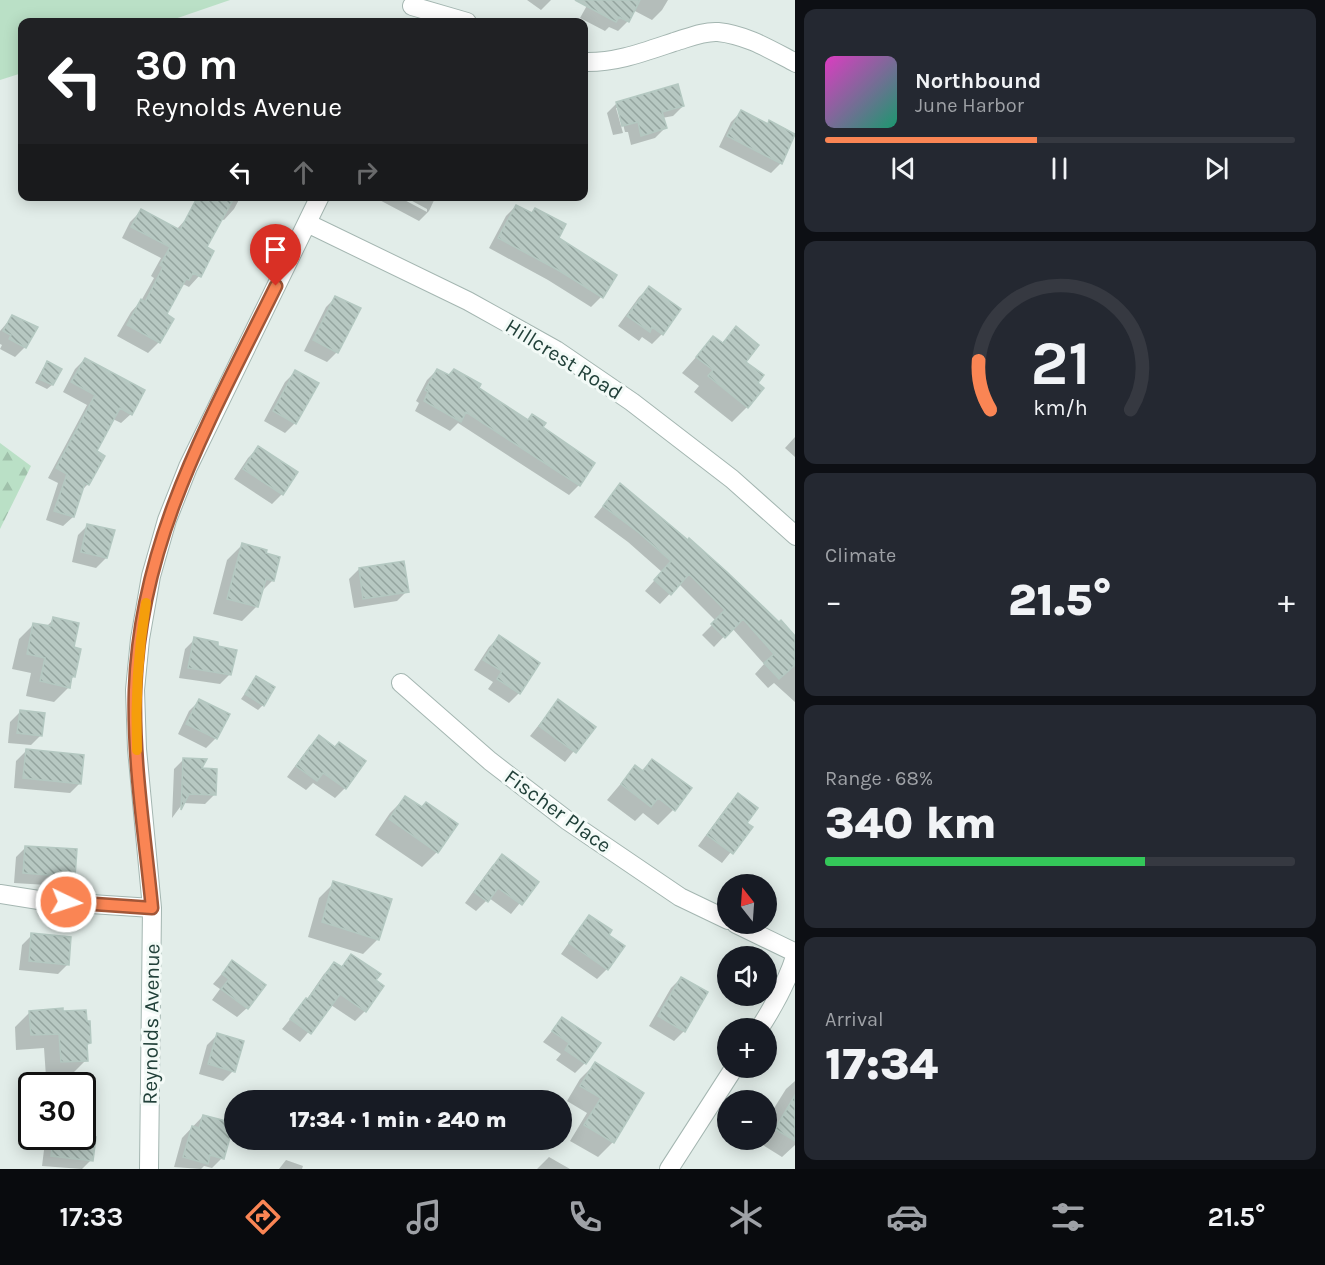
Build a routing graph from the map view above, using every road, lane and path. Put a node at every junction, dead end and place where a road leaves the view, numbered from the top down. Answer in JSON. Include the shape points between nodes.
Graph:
{"nodes":[{"id":1,"x":414,"y":3,"type":"edge"},
{"id":2,"x":406,"y":18,"type":"edge"},
{"id":3,"x":456,"y":18,"type":"edge"},
{"id":4,"x":588,"y":63,"type":"edge"},
{"id":5,"x":795,"y":63,"type":"edge"},
{"id":6,"x":317,"y":201,"type":"edge"},
{"id":7,"x":306,"y":223,"type":"junction"},
{"id":8,"x":795,"y":536,"type":"edge"},
{"id":9,"x":401,"y":683,"type":"dead end"},
{"id":10,"x":0,"y":894,"type":"edge"},
{"id":11,"x":152,"y":908,"type":"junction"},
{"id":12,"x":717,"y":915,"type":"edge"},
{"id":13,"x":756,"y":934,"type":"edge"},
{"id":14,"x":795,"y":953,"type":"edge"},
{"id":15,"x":766,"y":1018,"type":"edge"},
{"id":16,"x":728,"y":1078,"type":"edge"},
{"id":17,"x":149,"y":1169,"type":"edge"},
{"id":18,"x":669,"y":1169,"type":"edge"}],
"edges":[{"from":1,"to":2,"type":"street"},
{"from":1,"to":3,"type":"street"},
{"from":4,"to":5,"type":"street","via":[[627,58],[704,32],[747,38]]},
{"from":6,"to":7,"type":"street","name":"Reynolds Avenue"},
{"from":7,"to":8,"type":"street","name":"Hillcrest Road","via":[[556,350],[732,479]]},
{"from":7,"to":11,"type":"street","name":"Reynolds Avenue","via":[[188,467],[151,576],[135,690]]},
{"from":9,"to":12,"type":"street","name":"Fischer Place","via":[[568,821],[680,897]]},
{"from":10,"to":11,"type":"street"},
{"from":11,"to":17,"type":"street","name":"Reynolds Avenue"},
{"from":13,"to":14,"type":"street"},
{"from":14,"to":15,"type":"street"},
{"from":16,"to":18,"type":"street"}]}
